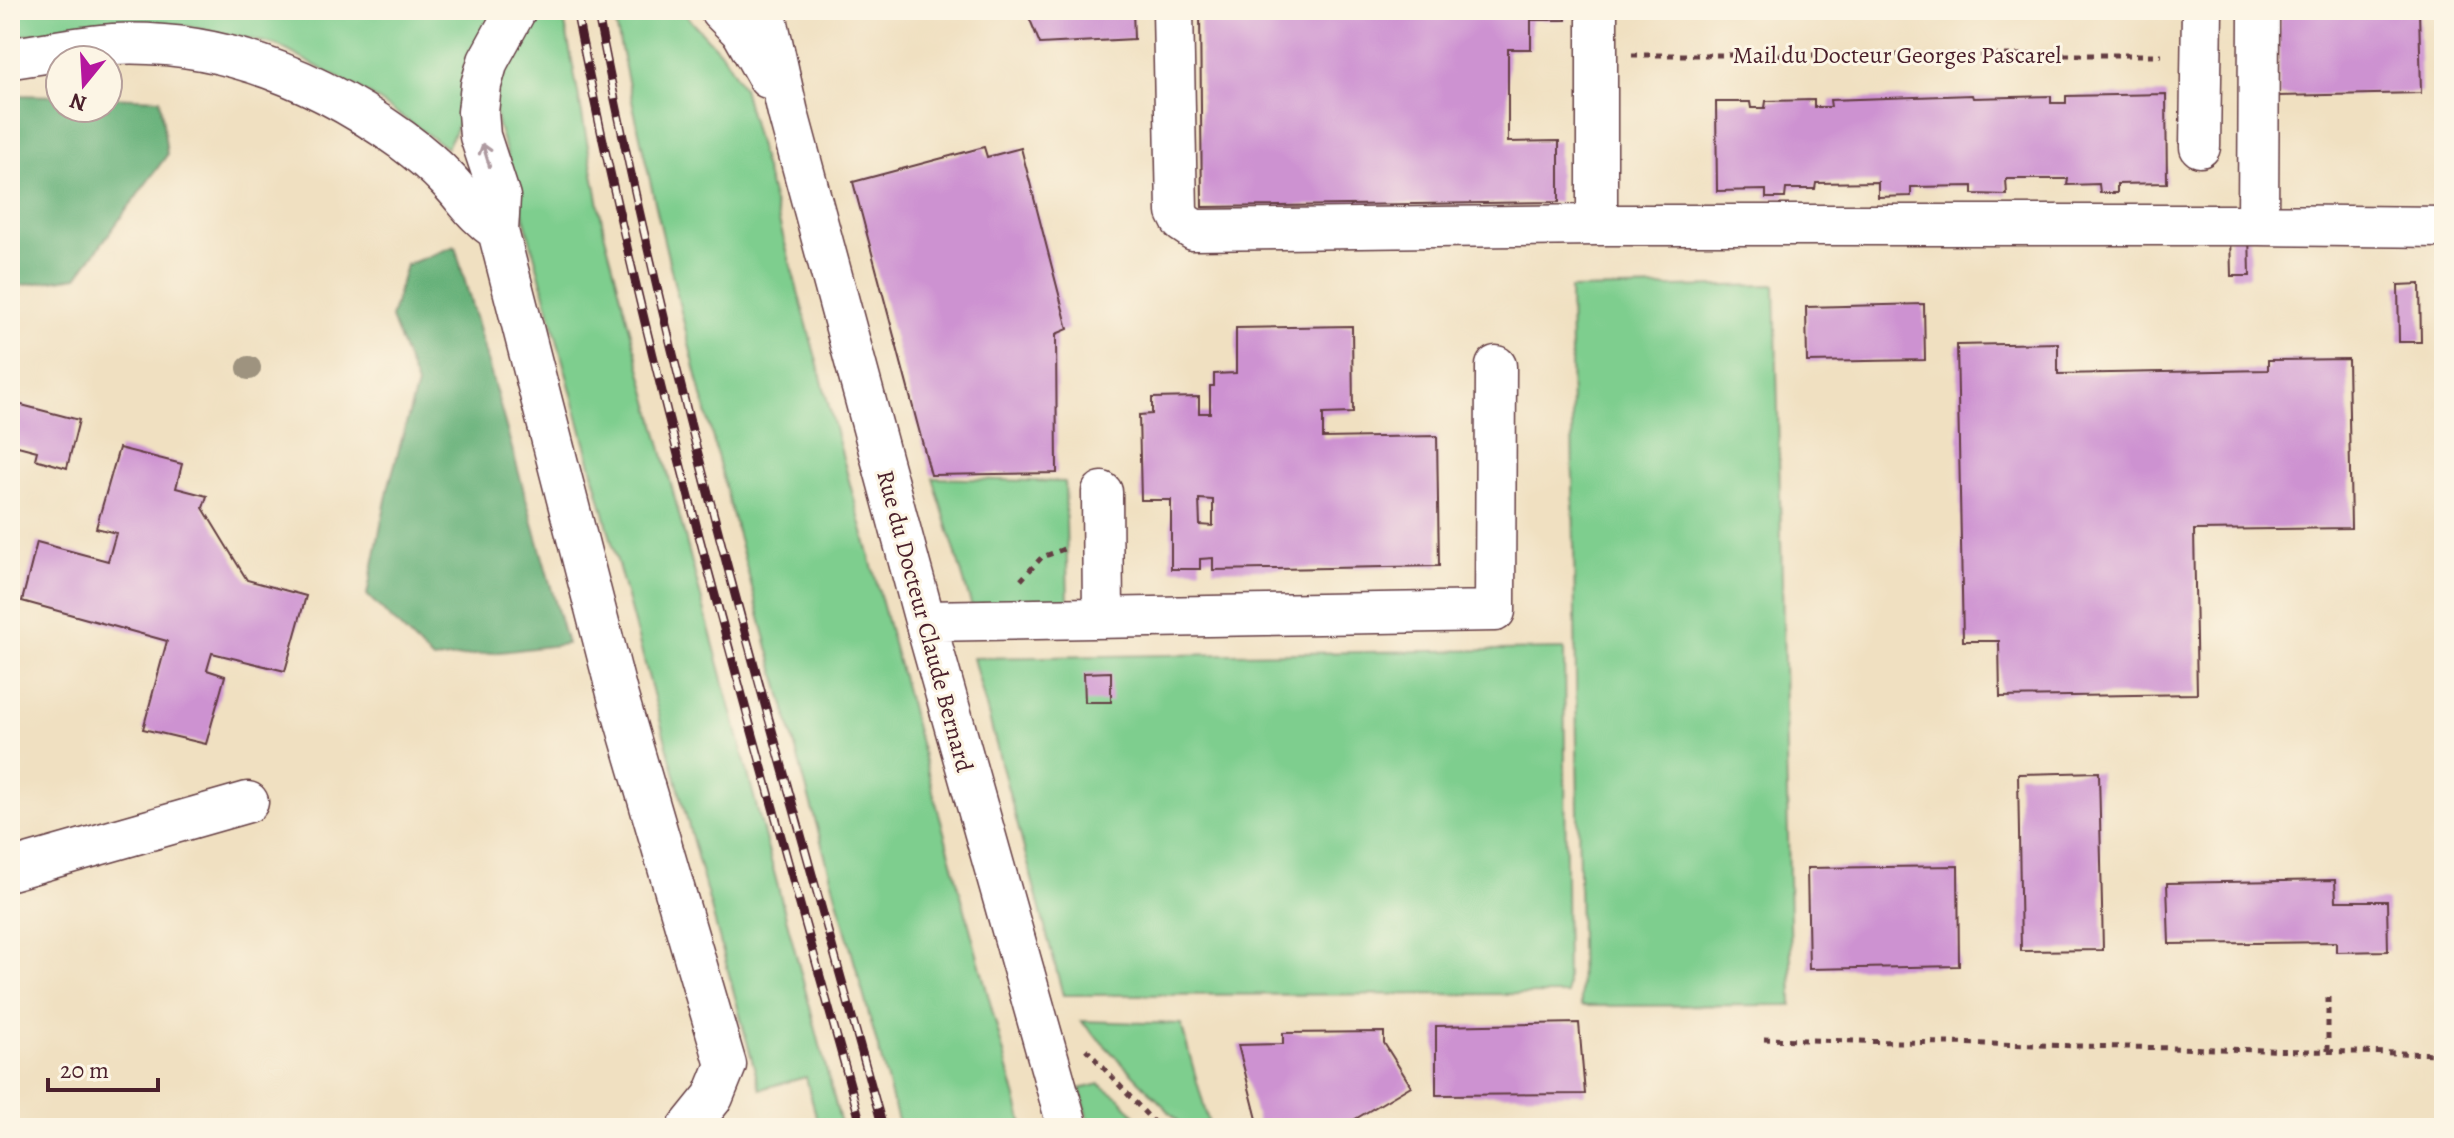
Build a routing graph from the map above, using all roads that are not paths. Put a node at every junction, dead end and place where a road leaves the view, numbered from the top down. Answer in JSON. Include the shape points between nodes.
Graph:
{"nodes":[{"id":1,"x":516,"y":10,"type":"edge"},
{"id":2,"x":720,"y":10,"type":"edge"},
{"id":3,"x":765,"y":10,"type":"edge"},
{"id":4,"x":1173,"y":10,"type":"edge"},
{"id":5,"x":1597,"y":10,"type":"edge"},
{"id":6,"x":2259,"y":14,"type":"edge"},
{"id":7,"x":2201,"y":27,"type":"edge"},
{"id":8,"x":10,"y":58,"type":"edge"},
{"id":9,"x":788,"y":113,"type":"junction"},
{"id":10,"x":2200,"y":147,"type":"dead end"},
{"id":11,"x":1597,"y":225,"type":"junction"},
{"id":12,"x":2258,"y":225,"type":"junction"},
{"id":13,"x":2444,"y":227,"type":"edge"},
{"id":14,"x":498,"y":231,"type":"junction"},
{"id":15,"x":1496,"y":366,"type":"dead end"},
{"id":16,"x":1102,"y":492,"type":"dead end"},
{"id":17,"x":1103,"y":618,"type":"junction"},
{"id":18,"x":925,"y":621,"type":"junction"},
{"id":19,"x":248,"y":802,"type":"dead end"},
{"id":20,"x":10,"y":870,"type":"edge"},
{"id":21,"x":688,"y":1128,"type":"edge"},
{"id":22,"x":1068,"y":1128,"type":"edge"}],
"edges":[{"from":14,"to":1,"type":"street","one_way":true,"via":[[500,197],[480,136],[478,112],[488,61]]},
{"from":2,"to":9,"type":"street","name":"Rue du Docteur Claude Bernard","via":[[742,32]]},
{"from":3,"to":9,"type":"street","name":"Rue du Docteur Claude Bernard"},
{"from":4,"to":11,"type":"street","via":[[1177,212],[1194,230]]},
{"from":5,"to":11,"type":"street"},
{"from":6,"to":7,"type":"street"},
{"from":6,"to":12,"type":"street"},
{"from":7,"to":10,"type":"street"},
{"from":8,"to":14,"type":"street","via":[[112,44],[171,46],[245,59],[318,88],[403,141],[448,180],[475,216]]},
{"from":9,"to":18,"type":"street","name":"Rue du Docteur Claude Bernard"},
{"from":11,"to":12,"type":"street"},
{"from":12,"to":13,"type":"street"},
{"from":14,"to":21,"type":"street","via":[[618,697],[726,1065],[713,1097]]},
{"from":15,"to":17,"type":"street","via":[[1495,611]]},
{"from":16,"to":17,"type":"street"},
{"from":17,"to":18,"type":"street"},
{"from":18,"to":22,"type":"street","name":"Rue du Docteur Claude Bernard"},
{"from":19,"to":20,"type":"street"}]}
